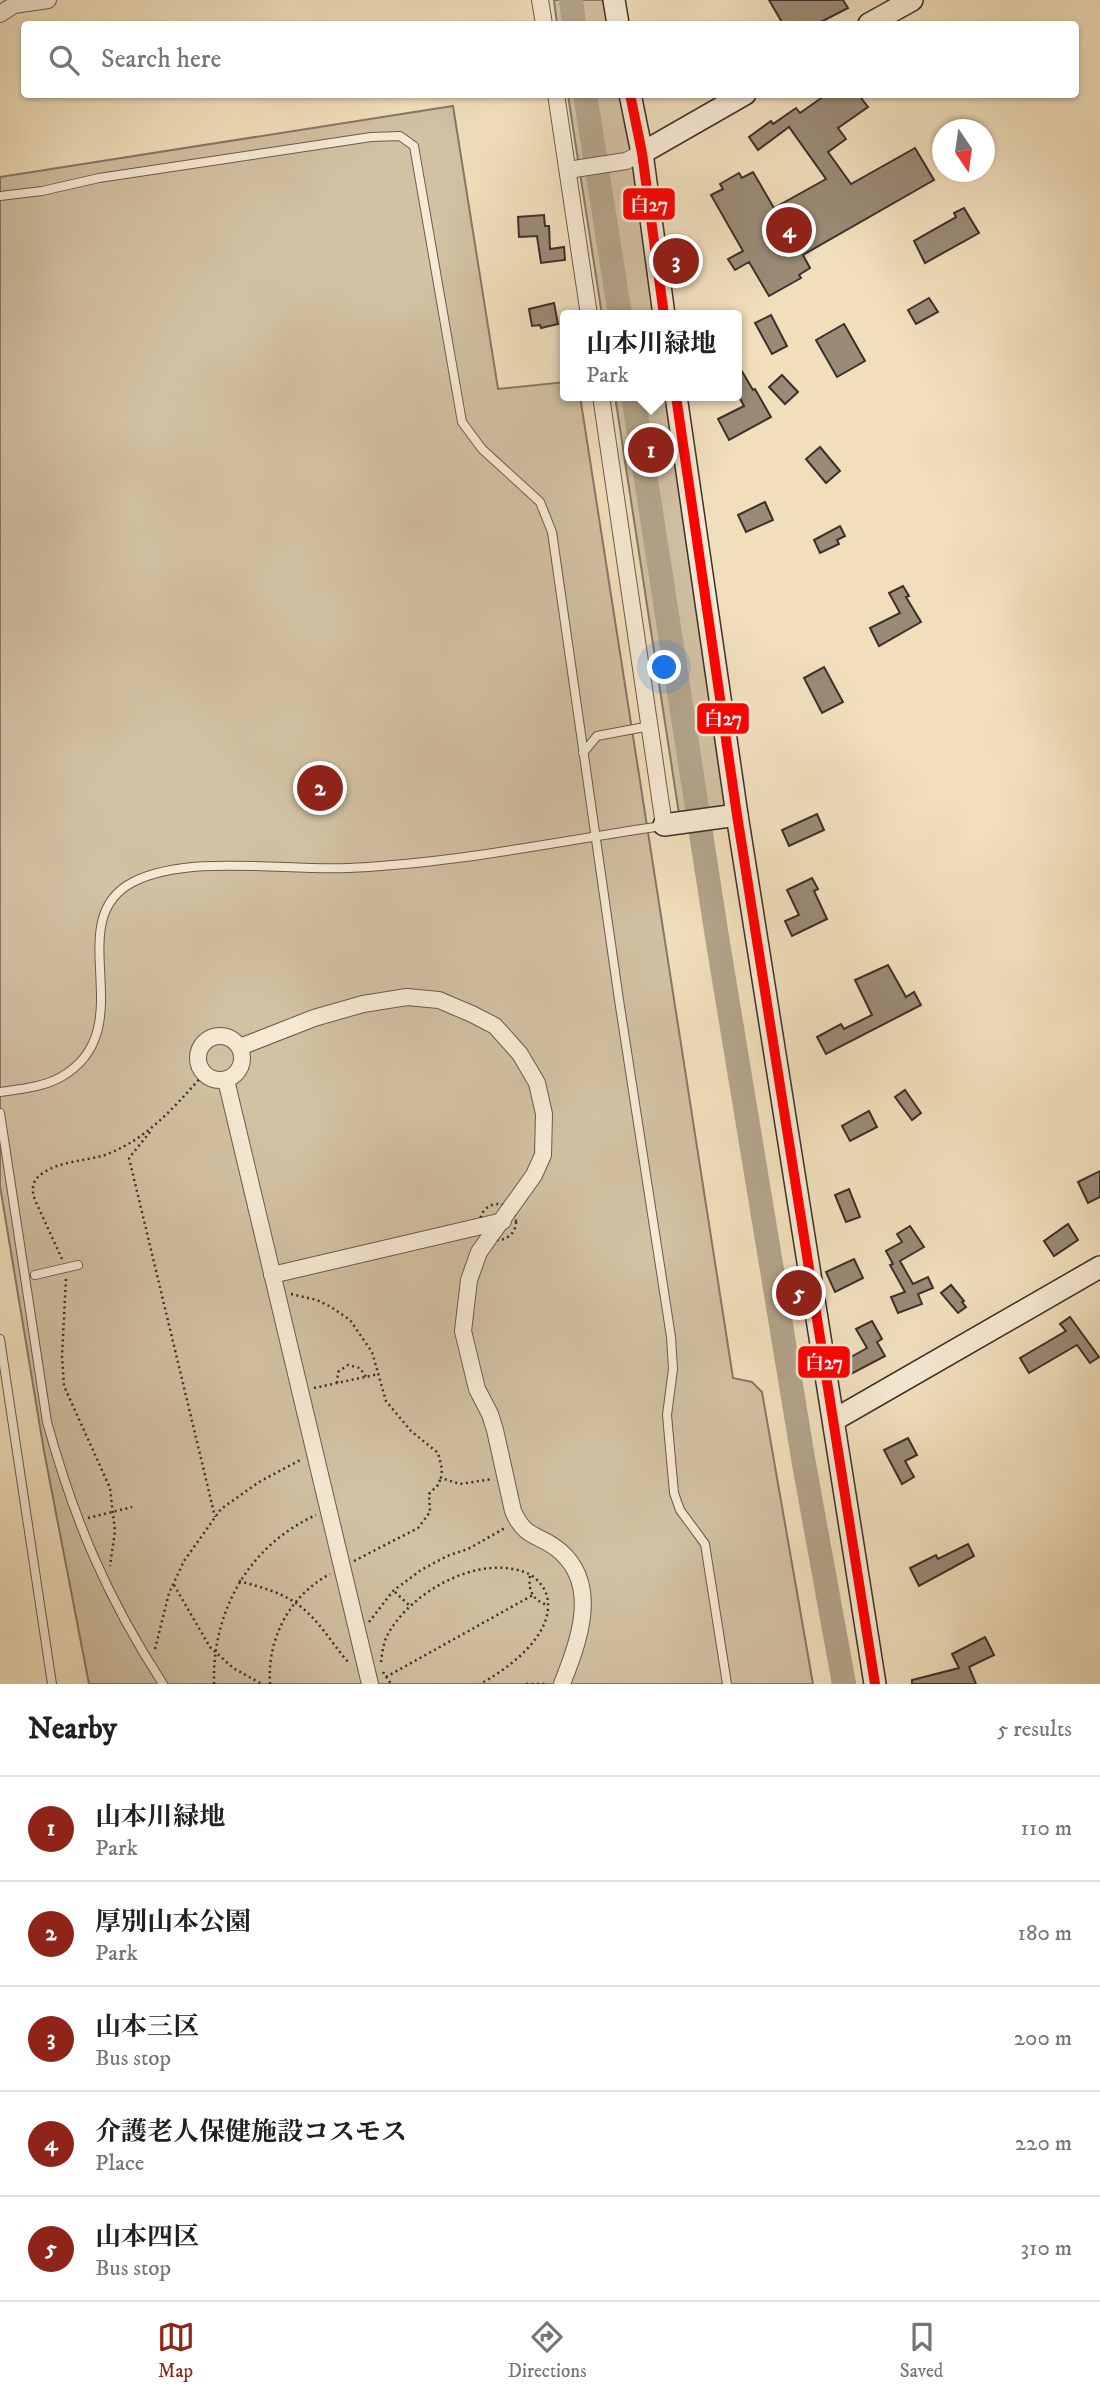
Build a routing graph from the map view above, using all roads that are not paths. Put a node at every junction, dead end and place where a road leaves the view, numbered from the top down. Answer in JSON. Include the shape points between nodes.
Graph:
{"nodes":[{"id":1,"x":48,"y":0,"type":"edge"},
{"id":2,"x":540,"y":0,"type":"edge"},
{"id":3,"x":614,"y":0,"type":"edge"},
{"id":4,"x":912,"y":0,"type":"edge"},
{"id":5,"x":7,"y":5,"type":"edge"},
{"id":6,"x":0,"y":14,"type":"edge"},
{"id":7,"x":544,"y":21,"type":"edge"},
{"id":8,"x":618,"y":21,"type":"edge"},
{"id":9,"x":874,"y":21,"type":"edge"},
{"id":10,"x":557,"y":98,"type":"edge"},
{"id":11,"x":631,"y":98,"type":"edge"},
{"id":12,"x":738,"y":98,"type":"edge"},
{"id":13,"x":642,"y":153,"type":"junction"},
{"id":14,"x":573,"y":170,"type":"junction"},
{"id":15,"x":0,"y":196,"type":"edge"},
{"id":16,"x":588,"y":310,"type":"edge"},
{"id":17,"x":663,"y":310,"type":"edge"},
{"id":18,"x":602,"y":401,"type":"edge"},
{"id":19,"x":677,"y":401,"type":"edge"},
{"id":20,"x":650,"y":726,"type":"junction"},
{"id":21,"x":583,"y":753,"type":"junction"},
{"id":22,"x":737,"y":815,"type":"junction"},
{"id":23,"x":670,"y":825,"type":"junction"},
{"id":24,"x":596,"y":836,"type":"junction"},
{"id":25,"x":240,"y":1047,"type":"junction"},
{"id":26,"x":226,"y":1080,"type":"junction"},
{"id":27,"x":0,"y":1091,"type":"edge"},
{"id":28,"x":0,"y":1113,"type":"edge"},
{"id":29,"x":508,"y":1220,"type":"junction"},
{"id":30,"x":78,"y":1265,"type":"dead end"},
{"id":31,"x":1100,"y":1267,"type":"edge"},
{"id":32,"x":36,"y":1275,"type":"dead end"},
{"id":33,"x":272,"y":1275,"type":"junction"},
{"id":34,"x":0,"y":1339,"type":"edge"},
{"id":35,"x":834,"y":1420,"type":"junction"},
{"id":36,"x":374,"y":1682,"type":"edge"},
{"id":37,"x":52,"y":1684,"type":"edge"},
{"id":38,"x":163,"y":1684,"type":"edge"},
{"id":39,"x":562,"y":1684,"type":"edge"},
{"id":40,"x":727,"y":1684,"type":"edge"},
{"id":41,"x":875,"y":1684,"type":"edge"}],
"edges":[{"from":1,"to":5,"type":"street"},
{"from":2,"to":7,"type":"street"},
{"from":3,"to":8,"type":"street"},
{"from":4,"to":9,"type":"street"},
{"from":5,"to":6,"type":"street"},
{"from":10,"to":14,"type":"street"},
{"from":11,"to":13,"type":"street"},
{"from":12,"to":13,"type":"street"},
{"from":13,"to":14,"type":"street","via":[[626,161]]},
{"from":13,"to":17,"type":"street"},
{"from":14,"to":16,"type":"street"},
{"from":15,"to":21,"type":"lane","via":[[371,137],[400,136],[414,146],[462,422],[482,449],[540,502],[552,532]]},
{"from":18,"to":20,"type":"street"},
{"from":19,"to":22,"type":"street"},
{"from":20,"to":21,"type":"lane","via":[[597,736]]},
{"from":20,"to":23,"type":"street"},
{"from":21,"to":24,"type":"lane"},
{"from":22,"to":23,"type":"street"},
{"from":22,"to":35,"type":"street"},
{"from":23,"to":24,"type":"lane"},
{"from":24,"to":27,"type":"lane","via":[[347,869],[184,868],[152,874],[130,884],[112,901],[103,919],[98,941],[101,1015],[92,1049],[61,1077]]},
{"from":24,"to":40,"type":"lane","via":[[671,1337],[673,1369],[667,1415],[674,1493],[680,1510],[705,1545]]},
{"from":25,"to":26,"type":"street","via":[[241,1067]]},
{"from":25,"to":26,"type":"street","via":[[226,1036],[214,1036],[202,1044],[197,1056],[204,1074]]},
{"from":25,"to":29,"type":"street","via":[[314,1018],[407,997],[439,1000],[495,1026],[520,1054],[537,1083],[544,1114],[543,1155]]},
{"from":26,"to":33,"type":"street"},
{"from":28,"to":38,"type":"lane","via":[[47,1422],[78,1522],[108,1589]]},
{"from":29,"to":33,"type":"street"},
{"from":29,"to":39,"type":"street","via":[[479,1252],[468,1280],[463,1331],[517,1522],[528,1534],[561,1552],[582,1587],[581,1625]]},
{"from":30,"to":32,"type":"lane"},
{"from":31,"to":35,"type":"street"},
{"from":33,"to":36,"type":"street","via":[[359,1637]]},
{"from":34,"to":37,"type":"lane"},
{"from":35,"to":41,"type":"street"}]}
